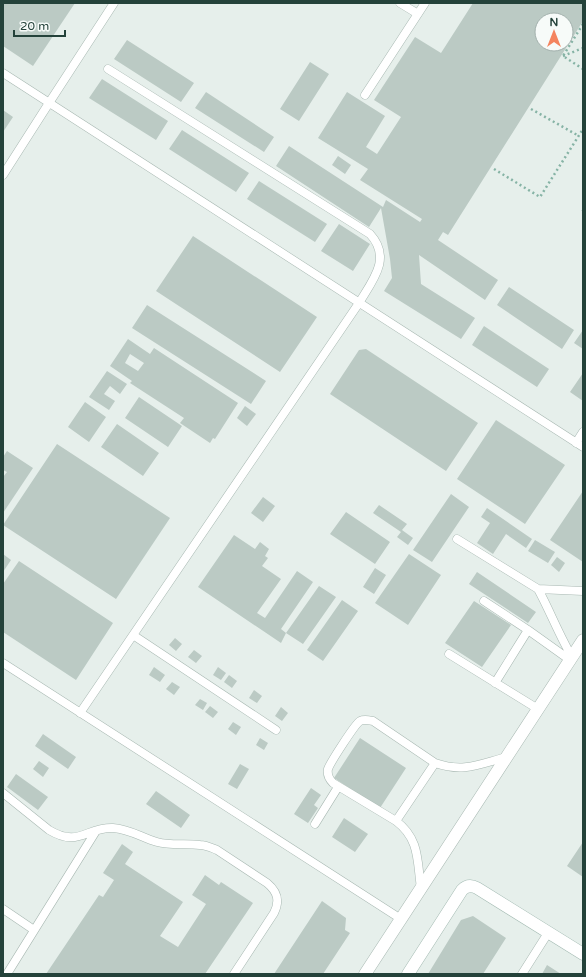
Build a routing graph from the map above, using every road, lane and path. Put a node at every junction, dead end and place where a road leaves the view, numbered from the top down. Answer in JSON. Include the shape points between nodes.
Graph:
{"nodes":[{"id":1,"x":114,"y":3,"type":"edge"},
{"id":2,"x":400,"y":3,"type":"edge"},
{"id":3,"x":425,"y":3,"type":"edge"},
{"id":4,"x":418,"y":14,"type":"junction"},
{"id":5,"x":583,"y":24,"type":"edge"},
{"id":6,"x":583,"y":48,"type":"edge"},
{"id":7,"x":563,"y":56,"type":"junction"},
{"id":8,"x":108,"y":69,"type":"dead end"},
{"id":9,"x":583,"y":69,"type":"edge"},
{"id":10,"x":3,"y":73,"type":"edge"},
{"id":11,"x":365,"y":95,"type":"dead end"},
{"id":12,"x":49,"y":103,"type":"junction"},
{"id":13,"x":531,"y":109,"type":"dead end"},
{"id":14,"x":583,"y":130,"type":"edge"},
{"id":15,"x":579,"y":136,"type":"junction"},
{"id":16,"x":494,"y":169,"type":"dead end"},
{"id":17,"x":3,"y":175,"type":"edge"},
{"id":18,"x":359,"y":303,"type":"junction"},
{"id":19,"x":583,"y":432,"type":"edge"},
{"id":20,"x":580,"y":445,"type":"edge"},
{"id":21,"x":457,"y":539,"type":"dead end"},
{"id":22,"x":538,"y":589,"type":"junction"},
{"id":23,"x":583,"y":591,"type":"edge"},
{"id":24,"x":484,"y":601,"type":"dead end"},
{"id":25,"x":528,"y":630,"type":"junction"},
{"id":26,"x":133,"y":635,"type":"junction"},
{"id":27,"x":583,"y":640,"type":"edge"},
{"id":28,"x":449,"y":654,"type":"dead end"},
{"id":29,"x":571,"y":658,"type":"junction"},
{"id":30,"x":3,"y":663,"type":"edge"},
{"id":31,"x":495,"y":683,"type":"junction"},
{"id":32,"x":538,"y":709,"type":"junction"},
{"id":33,"x":80,"y":713,"type":"junction"},
{"id":34,"x":276,"y":730,"type":"dead end"},
{"id":35,"x":507,"y":757,"type":"junction"},
{"id":36,"x":435,"y":763,"type":"junction"},
{"id":37,"x":338,"y":787,"type":"junction"},
{"id":38,"x":3,"y":793,"type":"edge"},
{"id":39,"x":396,"y":821,"type":"junction"},
{"id":40,"x":314,"y":824,"type":"dead end"},
{"id":41,"x":96,"y":831,"type":"junction"},
{"id":42,"x":421,"y":888,"type":"junction"},
{"id":43,"x":3,"y":909,"type":"edge"},
{"id":44,"x":401,"y":919,"type":"junction"},
{"id":45,"x":34,"y":930,"type":"junction"},
{"id":46,"x":548,"y":933,"type":"junction"},
{"id":47,"x":583,"y":954,"type":"edge"},
{"id":48,"x":7,"y":974,"type":"edge"},
{"id":49,"x":234,"y":974,"type":"edge"},
{"id":50,"x":365,"y":974,"type":"edge"},
{"id":51,"x":408,"y":974,"type":"edge"},
{"id":52,"x":522,"y":974,"type":"edge"}],
"edges":[{"from":1,"to":12,"type":"lane"},
{"from":2,"to":4,"type":"lane"},
{"from":3,"to":4,"type":"lane"},
{"from":4,"to":11,"type":"lane"},
{"from":5,"to":7,"type":"path"},
{"from":6,"to":7,"type":"path"},
{"from":7,"to":9,"type":"path"},
{"from":8,"to":18,"type":"lane","via":[[370,234],[378,245],[381,259],[376,275]]},
{"from":10,"to":12,"type":"lane"},
{"from":12,"to":17,"type":"lane"},
{"from":12,"to":18,"type":"lane"},
{"from":13,"to":15,"type":"path"},
{"from":14,"to":15,"type":"path"},
{"from":15,"to":16,"type":"path","via":[[540,197]]},
{"from":18,"to":20,"type":"lane"},
{"from":18,"to":26,"type":"lane"},
{"from":19,"to":20,"type":"lane"},
{"from":21,"to":22,"type":"lane"},
{"from":22,"to":23,"type":"lane"},
{"from":22,"to":29,"type":"lane"},
{"from":24,"to":25,"type":"lane"},
{"from":25,"to":29,"type":"lane"},
{"from":25,"to":31,"type":"lane"},
{"from":26,"to":33,"type":"lane"},
{"from":26,"to":34,"type":"lane"},
{"from":27,"to":29,"type":"street"},
{"from":28,"to":31,"type":"lane"},
{"from":29,"to":32,"type":"street"},
{"from":30,"to":33,"type":"lane"},
{"from":31,"to":32,"type":"lane"},
{"from":32,"to":35,"type":"street"},
{"from":33,"to":44,"type":"lane"},
{"from":35,"to":36,"type":"lane","via":[[467,768]]},
{"from":35,"to":42,"type":"street"},
{"from":36,"to":37,"type":"lane","via":[[373,721],[364,720],[357,724],[330,764],[328,776]]},
{"from":36,"to":39,"type":"lane"},
{"from":37,"to":39,"type":"lane"},
{"from":37,"to":40,"type":"lane"},
{"from":38,"to":41,"type":"lane","via":[[56,834],[72,838]]},
{"from":39,"to":42,"type":"lane","via":[[413,840]]},
{"from":41,"to":45,"type":"lane"},
{"from":41,"to":49,"type":"lane","via":[[120,829],[170,845],[210,847],[272,887],[276,893],[277,907]]},
{"from":42,"to":44,"type":"street"},
{"from":43,"to":45,"type":"lane"},
{"from":44,"to":50,"type":"street"},
{"from":45,"to":48,"type":"lane"},
{"from":46,"to":47,"type":"street"},
{"from":46,"to":51,"type":"street","via":[[474,886],[467,886]]},
{"from":46,"to":52,"type":"lane"}]}
